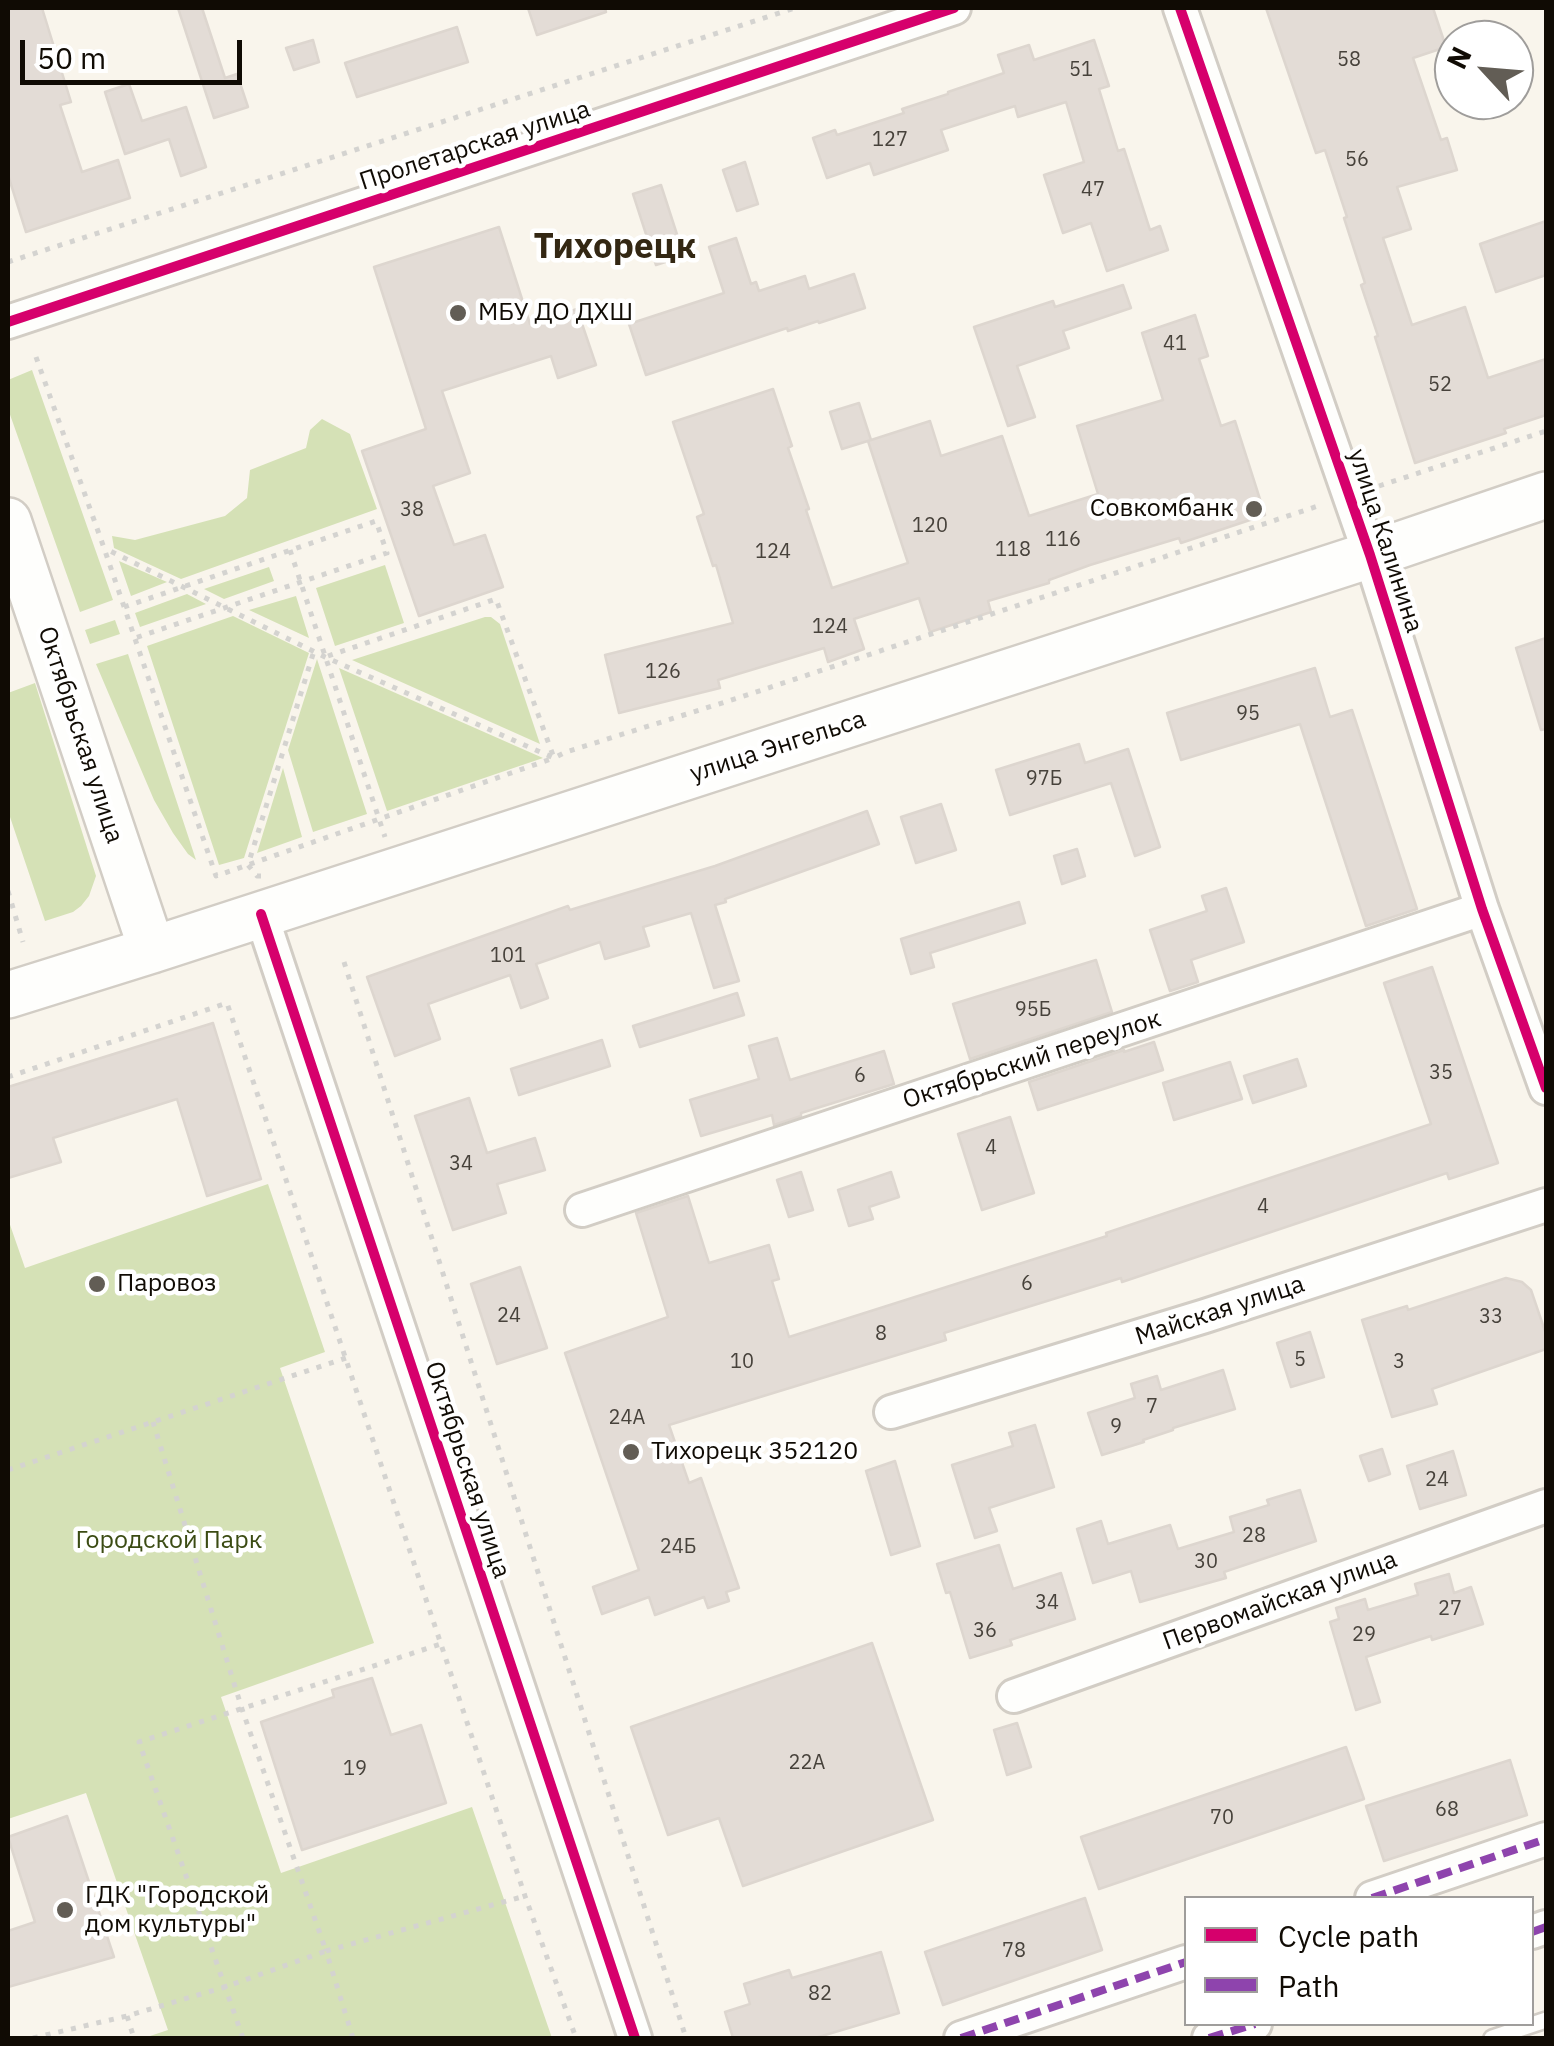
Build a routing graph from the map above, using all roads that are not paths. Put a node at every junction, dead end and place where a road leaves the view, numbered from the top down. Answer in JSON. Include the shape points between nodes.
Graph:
{"nodes":[{"id":1,"x":954,"y":8,"type":"edge"},
{"id":2,"x":1180,"y":8,"type":"edge"},
{"id":3,"x":8,"y":322,"type":"edge"},
{"id":4,"x":1546,"y":494,"type":"edge"},
{"id":5,"x":8,"y":521,"type":"edge"},
{"id":6,"x":1370,"y":555,"type":"junction"},
{"id":7,"x":1482,"y":910,"type":"junction"},
{"id":8,"x":262,"y":914,"type":"junction"},
{"id":9,"x":152,"y":950,"type":"junction"},
{"id":10,"x":8,"y":994,"type":"edge"},
{"id":11,"x":1546,"y":1088,"type":"edge"},
{"id":12,"x":1546,"y":1204,"type":"edge"},
{"id":13,"x":582,"y":1210,"type":"dead end"},
{"id":14,"x":892,"y":1412,"type":"dead end"},
{"id":15,"x":1546,"y":1506,"type":"edge"},
{"id":16,"x":1014,"y":1696,"type":"dead end"},
{"id":17,"x":1546,"y":1839,"type":"edge"},
{"id":18,"x":1378,"y":1896,"type":"edge"},
{"id":19,"x":1184,"y":1963,"type":"edge"},
{"id":20,"x":1248,"y":2026,"type":"edge"},
{"id":21,"x":1528,"y":2026,"type":"edge"},
{"id":22,"x":635,"y":2038,"type":"edge"},
{"id":23,"x":961,"y":2038,"type":"edge"},
{"id":24,"x":1209,"y":2038,"type":"edge"},
{"id":25,"x":1492,"y":2038,"type":"edge"}],
"edges":[{"from":1,"to":3,"type":"street","name":"Пролетарская улица"},
{"from":2,"to":6,"type":"street","name":"улица Калинина"},
{"from":4,"to":6,"type":"main road","name":"улица Энгельса"},
{"from":5,"to":9,"type":"main road","name":"Октябрьская улица"},
{"from":6,"to":7,"type":"street","name":"улица Калинина"},
{"from":6,"to":8,"type":"main road","name":"улица Энгельса"},
{"from":7,"to":11,"type":"street","name":"улица Калинина"},
{"from":7,"to":13,"type":"street","name":"Октябрьский переулок"},
{"from":8,"to":9,"type":"main road","name":"улица Энгельса"},
{"from":8,"to":22,"type":"street","name":"Октябрьская улица"},
{"from":9,"to":10,"type":"main road","name":"улица Энгельса"},
{"from":12,"to":14,"type":"street","name":"Майская улица"},
{"from":15,"to":16,"type":"street","name":"Первомайская улица"},
{"from":17,"to":18,"type":"street"},
{"from":19,"to":23,"type":"street"},
{"from":20,"to":24,"type":"street"},
{"from":21,"to":25,"type":"lane"}]}
